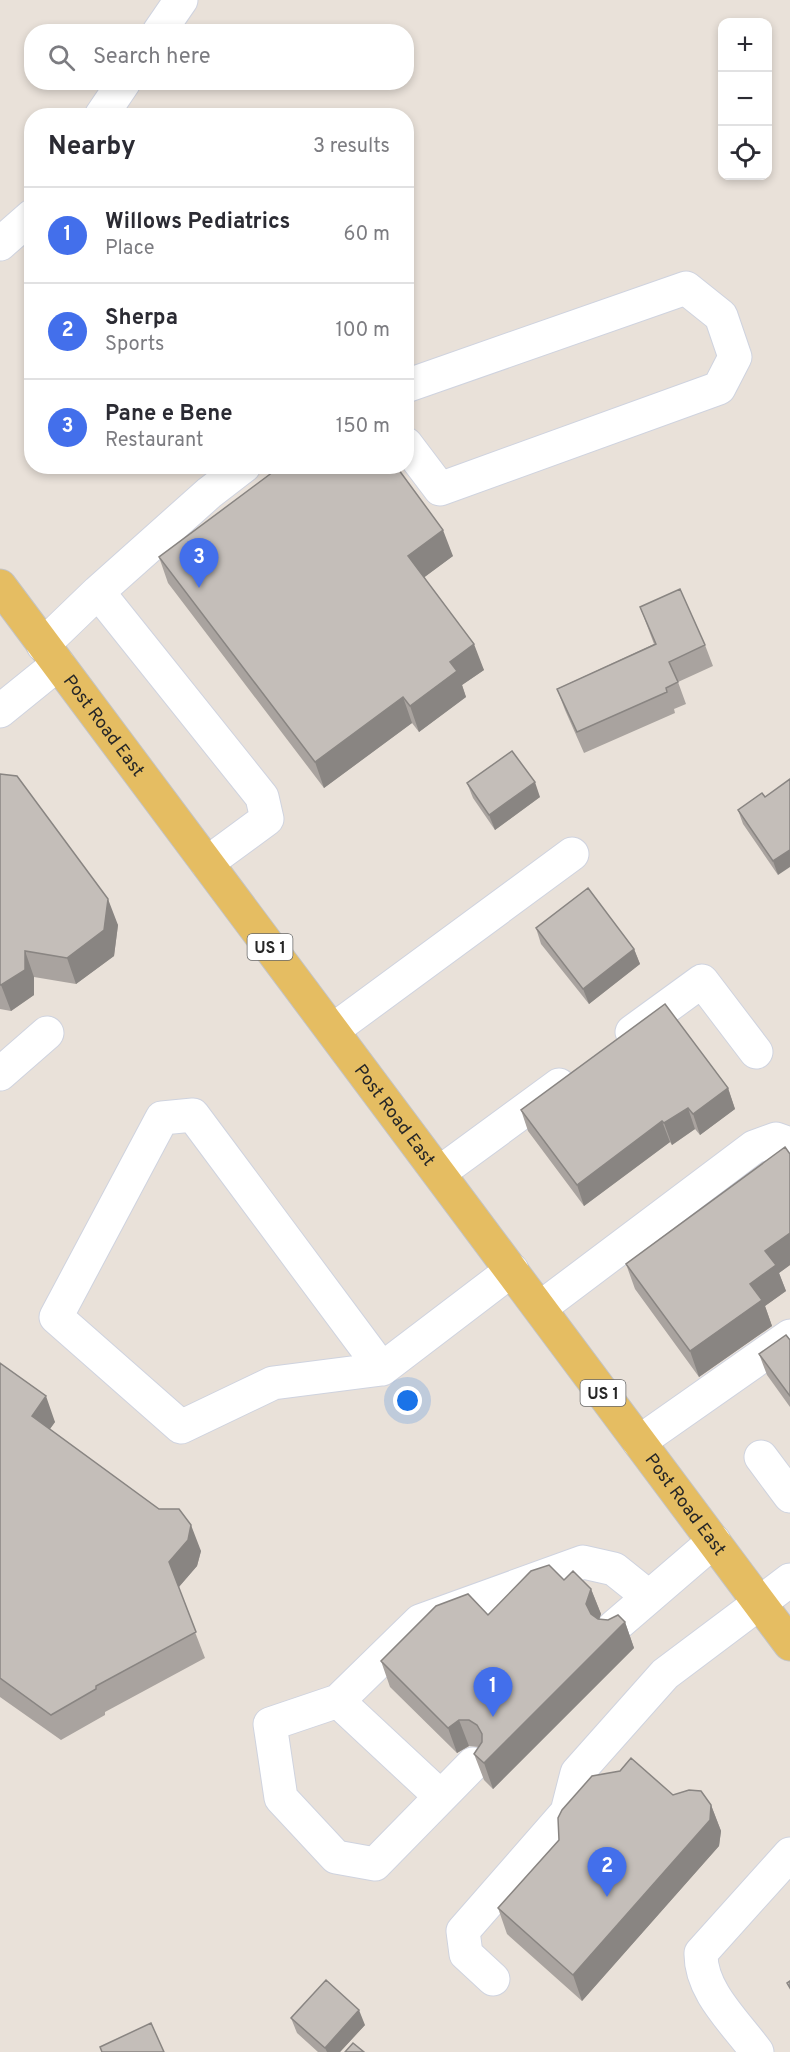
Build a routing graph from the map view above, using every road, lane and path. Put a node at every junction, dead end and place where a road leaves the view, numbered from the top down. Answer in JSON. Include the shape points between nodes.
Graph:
{"nodes":[{"id":1,"x":181,"y":0,"type":"edge"},
{"id":2,"x":164,"y":24,"type":"edge"},
{"id":3,"x":119,"y":90,"type":"edge"},
{"id":4,"x":106,"y":108,"type":"edge"},
{"id":5,"x":24,"y":223,"type":"edge"},
{"id":6,"x":0,"y":244,"type":"edge"},
{"id":7,"x":414,"y":383,"type":"edge"},
{"id":8,"x":414,"y":455,"type":"edge"},
{"id":9,"x":234,"y":474,"type":"edge"},
{"id":10,"x":0,"y":586,"type":"edge"},
{"id":11,"x":98,"y":592,"type":"junction"},
{"id":12,"x":50,"y":654,"type":"junction"},
{"id":13,"x":0,"y":711,"type":"edge"},
{"id":14,"x":572,"y":854,"type":"dead end"},
{"id":15,"x":207,"y":863,"type":"junction"},
{"id":16,"x":333,"y":1030,"type":"junction"},
{"id":17,"x":47,"y":1033,"type":"dead end"},
{"id":18,"x":608,"y":1050,"type":"edge"},
{"id":19,"x":756,"y":1052,"type":"dead end"},
{"id":20,"x":580,"y":1070,"type":"edge"},
{"id":21,"x":0,"y":1074,"type":"edge"},
{"id":22,"x":790,"y":1144,"type":"edge"},
{"id":23,"x":439,"y":1173,"type":"junction"},
{"id":24,"x":512,"y":1270,"type":"junction"},
{"id":25,"x":540,"y":1308,"type":"junction"},
{"id":26,"x":790,"y":1335,"type":"edge"},
{"id":27,"x":382,"y":1369,"type":"junction"},
{"id":28,"x":639,"y":1442,"type":"junction"},
{"id":29,"x":761,"y":1457,"type":"dead end"},
{"id":30,"x":790,"y":1496,"type":"edge"},
{"id":31,"x":714,"y":1541,"type":"junction"},
{"id":32,"x":790,"y":1580,"type":"edge"},
{"id":33,"x":649,"y":1597,"type":"junction"},
{"id":34,"x":760,"y":1603,"type":"junction"},
{"id":35,"x":614,"y":1627,"type":"edge"},
{"id":36,"x":790,"y":1644,"type":"edge"},
{"id":37,"x":338,"y":1701,"type":"junction"},
{"id":38,"x":473,"y":1764,"type":"dead end"},
{"id":39,"x":440,"y":1796,"type":"junction"},
{"id":40,"x":790,"y":1854,"type":"edge"},
{"id":41,"x":493,"y":1979,"type":"dead end"},
{"id":42,"x":757,"y":2052,"type":"edge"}],
"edges":[{"from":1,"to":2,"type":"street"},
{"from":3,"to":4,"type":"street"},
{"from":5,"to":6,"type":"street"},
{"from":7,"to":8,"type":"street","via":[[686,288],[721,316],[735,357],[719,388],[440,489]]},
{"from":9,"to":11,"type":"street"},
{"from":10,"to":12,"type":"main road","name":"Post Road East","number":"US 1"},
{"from":11,"to":12,"type":"street"},
{"from":11,"to":15,"type":"street","via":[[262,797],[267,819]]},
{"from":12,"to":13,"type":"street"},
{"from":12,"to":15,"type":"main road","name":"Post Road East","number":"US 1"},
{"from":14,"to":16,"type":"street"},
{"from":15,"to":16,"type":"main road","name":"Post Road East","number":"US 1"},
{"from":16,"to":23,"type":"main road","name":"Post Road East","number":"US 1"},
{"from":17,"to":21,"type":"street"},
{"from":18,"to":19,"type":"street","via":[[702,981]]},
{"from":20,"to":23,"type":"street"},
{"from":22,"to":25,"type":"street","via":[[776,1139],[754,1148]]},
{"from":23,"to":24,"type":"main road","name":"Post Road East","number":"US 1"},
{"from":24,"to":25,"type":"main road","name":"Post Road East","number":"US 1"},
{"from":24,"to":27,"type":"street"},
{"from":25,"to":28,"type":"main road","name":"Post Road East","number":"US 1"},
{"from":26,"to":28,"type":"street"},
{"from":27,"to":27,"type":"street","via":[[193,1115],[162,1118],[56,1317],[181,1427],[273,1383]]},
{"from":28,"to":31,"type":"main road","name":"Post Road East","number":"US 1"},
{"from":29,"to":30,"type":"street"},
{"from":31,"to":33,"type":"street"},
{"from":31,"to":34,"type":"main road","name":"Post Road East","number":"US 1"},
{"from":32,"to":34,"type":"street"},
{"from":33,"to":35,"type":"street"},
{"from":33,"to":37,"type":"street","via":[[614,1569],[583,1562],[420,1621]]},
{"from":34,"to":36,"type":"main road","name":"Post Road East","number":"US 1"},
{"from":34,"to":41,"type":"street","via":[[665,1674],[577,1773],[567,1812],[463,1931],[466,1954]]},
{"from":37,"to":39,"type":"street"},
{"from":37,"to":39,"type":"street","via":[[270,1724],[281,1798],[336,1857],[375,1864]]},
{"from":38,"to":39,"type":"street"},
{"from":40,"to":42,"type":"street","via":[[703,1947],[701,1962],[708,1986]]}]}
